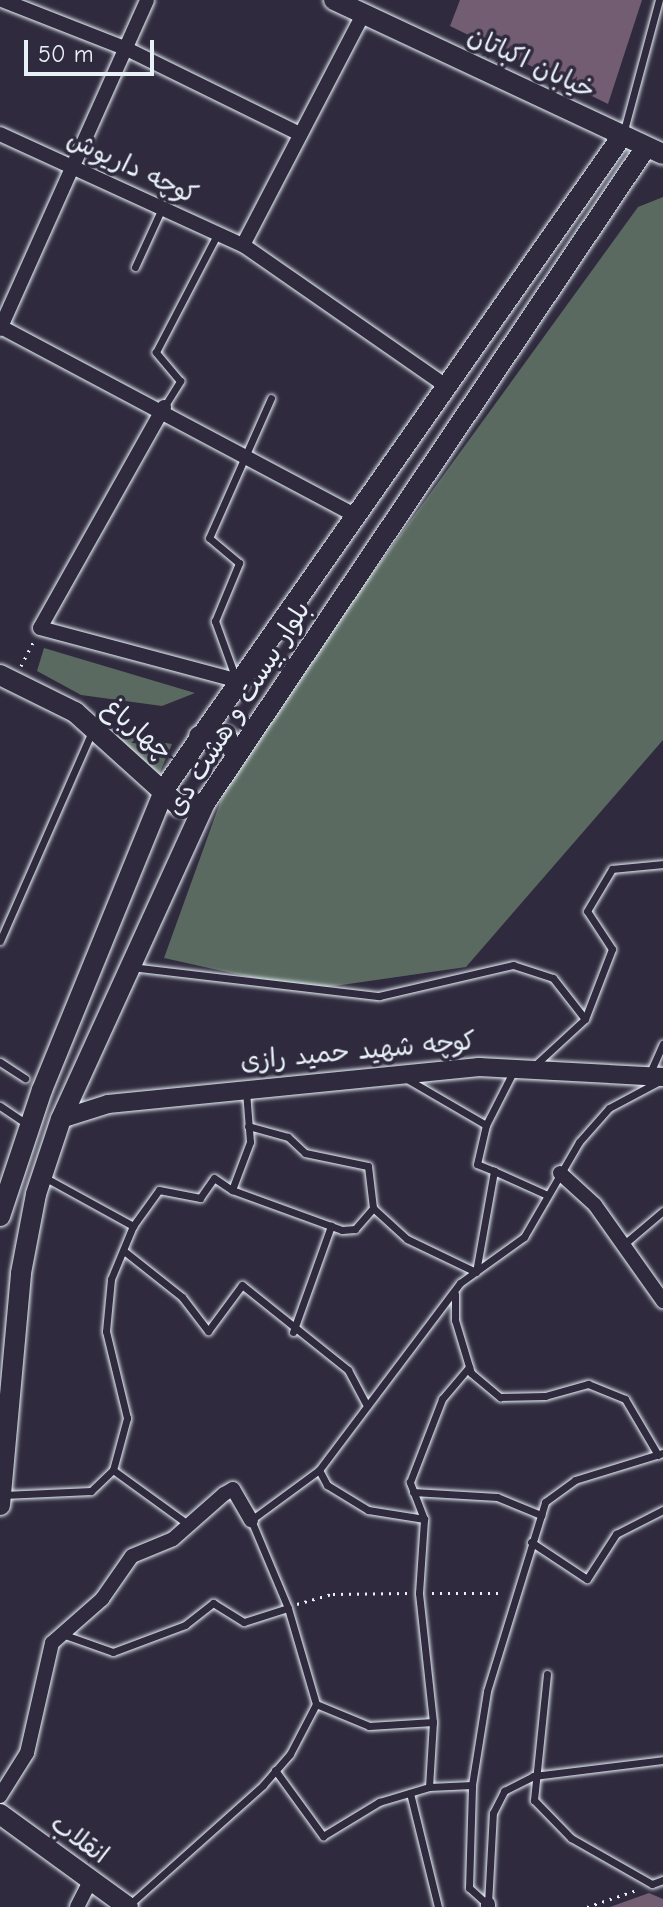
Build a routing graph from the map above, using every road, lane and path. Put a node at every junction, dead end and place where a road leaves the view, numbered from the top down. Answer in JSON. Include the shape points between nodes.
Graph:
{"nodes":[{"id":1,"x":2,"y":0,"type":"edge"},
{"id":2,"x":147,"y":0,"type":"edge"},
{"id":3,"x":334,"y":0,"type":"edge"},
{"id":4,"x":659,"y":0,"type":"edge"},
{"id":5,"x":363,"y":14,"type":"junction"},
{"id":6,"x":127,"y":49,"type":"junction"},
{"id":7,"x":0,"y":134,"type":"edge"},
{"id":8,"x":300,"y":134,"type":"junction"},
{"id":9,"x":622,"y":136,"type":"junction"},
{"id":10,"x":654,"y":151,"type":"edge"},
{"id":11,"x":77,"y":169,"type":"junction"},
{"id":12,"x":162,"y":208,"type":"junction"},
{"id":13,"x":218,"y":233,"type":"junction"},
{"id":14,"x":243,"y":245,"type":"junction"},
{"id":15,"x":135,"y":267,"type":"dead end"},
{"id":16,"x":0,"y":327,"type":"edge"},
{"id":17,"x":447,"y":387,"type":"junction"},
{"id":18,"x":271,"y":398,"type":"dead end"},
{"id":19,"x":164,"y":407,"type":"junction"},
{"id":20,"x":247,"y":453,"type":"junction"},
{"id":21,"x":357,"y":516,"type":"junction"},
{"id":22,"x":386,"y":530,"type":"junction"},
{"id":23,"x":40,"y":628,"type":"junction"},
{"id":24,"x":7,"y":677,"type":"edge"},
{"id":25,"x":236,"y":680,"type":"junction"},
{"id":26,"x":94,"y":727,"type":"junction"},
{"id":27,"x":199,"y":736,"type":"junction"},
{"id":28,"x":235,"y":754,"type":"junction"},
{"id":29,"x":165,"y":788,"type":"junction"},
{"id":30,"x":205,"y":803,"type":"junction"},
{"id":31,"x":663,"y":864,"type":"edge"},
{"id":32,"x":130,"y":886,"type":"junction"},
{"id":33,"x":160,"y":899,"type":"junction"},
{"id":34,"x":0,"y":941,"type":"edge"},
{"id":35,"x":129,"y":967,"type":"junction"},
{"id":36,"x":585,"y":1019,"type":"junction"},
{"id":37,"x":663,"y":1044,"type":"edge"},
{"id":38,"x":0,"y":1062,"type":"edge"},
{"id":39,"x":525,"y":1066,"type":"junction"},
{"id":40,"x":658,"y":1077,"type":"edge"},
{"id":41,"x":25,"y":1078,"type":"dead end"},
{"id":42,"x":407,"y":1079,"type":"junction"},
{"id":43,"x":246,"y":1089,"type":"junction"},
{"id":44,"x":0,"y":1106,"type":"edge"},
{"id":45,"x":61,"y":1119,"type":"junction"},
{"id":46,"x":29,"y":1125,"type":"junction"},
{"id":47,"x":486,"y":1125,"type":"junction"},
{"id":48,"x":248,"y":1126,"type":"junction"},
{"id":49,"x":494,"y":1171,"type":"junction"},
{"id":50,"x":560,"y":1173,"type":"junction"},
{"id":51,"x":42,"y":1176,"type":"junction"},
{"id":52,"x":232,"y":1190,"type":"junction"},
{"id":53,"x":545,"y":1194,"type":"junction"},
{"id":54,"x":373,"y":1208,"type":"junction"},
{"id":55,"x":663,"y":1211,"type":"edge"},
{"id":56,"x":0,"y":1216,"type":"edge"},
{"id":57,"x":133,"y":1226,"type":"junction"},
{"id":58,"x":331,"y":1226,"type":"junction"},
{"id":59,"x":623,"y":1245,"type":"junction"},
{"id":60,"x":124,"y":1251,"type":"junction"},
{"id":61,"x":476,"y":1272,"type":"junction"},
{"id":62,"x":455,"y":1291,"type":"junction"},
{"id":63,"x":663,"y":1301,"type":"edge"},
{"id":64,"x":293,"y":1332,"type":"junction"},
{"id":65,"x":469,"y":1367,"type":"junction"},
{"id":66,"x":366,"y":1404,"type":"junction"},
{"id":67,"x":3,"y":1421,"type":"edge"},
{"id":68,"x":660,"y":1454,"type":"edge"},
{"id":69,"x":113,"y":1470,"type":"junction"},
{"id":70,"x":319,"y":1470,"type":"junction"},
{"id":71,"x":413,"y":1492,"type":"junction"},
{"id":72,"x":1,"y":1494,"type":"edge"},
{"id":73,"x":0,"y":1505,"type":"edge"},
{"id":74,"x":663,"y":1510,"type":"edge"},
{"id":75,"x":541,"y":1515,"type":"junction"},
{"id":76,"x":424,"y":1519,"type":"junction"},
{"id":77,"x":251,"y":1520,"type":"junction"},
{"id":78,"x":189,"y":1525,"type":"junction"},
{"id":79,"x":531,"y":1542,"type":"junction"},
{"id":80,"x":419,"y":1593,"type":"junction"},
{"id":81,"x":516,"y":1593,"type":"junction"},
{"id":82,"x":288,"y":1608,"type":"junction"},
{"id":83,"x":61,"y":1634,"type":"junction"},
{"id":84,"x":547,"y":1674,"type":"dead end"},
{"id":85,"x":316,"y":1704,"type":"junction"},
{"id":86,"x":433,"y":1722,"type":"junction"},
{"id":87,"x":663,"y":1760,"type":"edge"},
{"id":88,"x":275,"y":1770,"type":"junction"},
{"id":89,"x":533,"y":1776,"type":"junction"},
{"id":90,"x":472,"y":1785,"type":"junction"},
{"id":91,"x":429,"y":1787,"type":"junction"},
{"id":92,"x":410,"y":1793,"type":"junction"},
{"id":93,"x":0,"y":1796,"type":"edge"},
{"id":94,"x":0,"y":1814,"type":"edge"},
{"id":95,"x":0,"y":1829,"type":"edge"},
{"id":96,"x":663,"y":1880,"type":"edge"},
{"id":97,"x":652,"y":1884,"type":"junction"},
{"id":98,"x":84,"y":1892,"type":"edge"},
{"id":99,"x":489,"y":1906,"type":"edge"},
{"id":100,"x":108,"y":1907,"type":"edge"},
{"id":101,"x":128,"y":1907,"type":"edge"},
{"id":102,"x":438,"y":1907,"type":"edge"},
{"id":103,"x":587,"y":1907,"type":"edge"}],
"edges":[{"from":1,"to":6,"type":"street"},
{"from":2,"to":6,"type":"street"},
{"from":3,"to":5,"type":"main road","name":"خیابان اکباتان"},
{"from":4,"to":9,"type":"lane"},
{"from":5,"to":8,"type":"street"},
{"from":5,"to":9,"type":"main road","name":"خیابان اکباتان"},
{"from":6,"to":8,"type":"street"},
{"from":6,"to":11,"type":"street"},
{"from":7,"to":11,"type":"street","name":"کوچه داریوش"},
{"from":8,"to":14,"type":"street"},
{"from":9,"to":10,"type":"main road","name":"خیابان اکباتان"},
{"from":9,"to":17,"type":"main road","name":"بلوار بیست و هشت دی"},
{"from":10,"to":22,"type":"main road","name":"بلوار بیست و هشت دی"},
{"from":11,"to":12,"type":"street","name":"کوچه داریوش"},
{"from":11,"to":16,"type":"street"},
{"from":12,"to":13,"type":"street","name":"کوچه داریوش"},
{"from":12,"to":15,"type":"lane"},
{"from":13,"to":14,"type":"street","name":"کوچه داریوش"},
{"from":13,"to":19,"type":"lane","via":[[156,352],[180,381]]},
{"from":14,"to":17,"type":"street","name":"کوچه داریوش"},
{"from":16,"to":19,"type":"street"},
{"from":17,"to":21,"type":"main road","name":"بلوار بیست و هشت دی"},
{"from":18,"to":20,"type":"lane"},
{"from":19,"to":20,"type":"street"},
{"from":19,"to":23,"type":"street"},
{"from":20,"to":21,"type":"street"},
{"from":20,"to":25,"type":"lane","via":[[209,538],[239,563],[215,621]]},
{"from":21,"to":22,"type":"main road","via":[[368,531]]},
{"from":21,"to":25,"type":"main road","name":"بلوار بیست و هشت دی"},
{"from":22,"to":28,"type":"main road","name":"بلوار بیست و هشت دی"},
{"from":23,"to":24,"type":"path"},
{"from":23,"to":25,"type":"street"},
{"from":24,"to":26,"type":"main road","name":"چهارباغ"},
{"from":25,"to":27,"type":"main road","name":"بلوار بیست و هشت دی"},
{"from":26,"to":29,"type":"main road","name":"چهارباغ"},
{"from":26,"to":34,"type":"lane"},
{"from":27,"to":28,"type":"main road","via":[[226,736]]},
{"from":27,"to":29,"type":"main road","name":"بلوار بیست و هشت دی"},
{"from":28,"to":30,"type":"main road","name":"بلوار بیست و هشت دی"},
{"from":29,"to":30,"type":"main road","name":"چهارباغ","via":[[179,806]]},
{"from":29,"to":32,"type":"main road","name":"بلوار بیست و هشت دی"},
{"from":30,"to":33,"type":"main road","name":"بلوار بیست و هشت دی"},
{"from":31,"to":36,"type":"lane","via":[[612,869],[587,911],[612,949]]},
{"from":32,"to":33,"type":"main road"},
{"from":32,"to":46,"type":"main road","name":"بلوار بیست و هشت دی"},
{"from":33,"to":35,"type":"main road","name":"بلوار بیست و هشت دی"},
{"from":35,"to":36,"type":"lane","via":[[379,996],[513,965],[553,978]]},
{"from":35,"to":45,"type":"main road","name":"بلوار بیست و هشت دی"},
{"from":36,"to":39,"type":"lane"},
{"from":37,"to":40,"type":"lane"},
{"from":38,"to":41,"type":"lane"},
{"from":39,"to":40,"type":"street","name":"کوچه شهید حمید رازی"},
{"from":39,"to":42,"type":"street","name":"کوچه شهید حمید رازی"},
{"from":39,"to":47,"type":"lane"},
{"from":40,"to":50,"type":"lane","via":[[609,1108]]},
{"from":42,"to":43,"type":"street","name":"کوچه شهید حمید رازی"},
{"from":42,"to":47,"type":"lane"},
{"from":43,"to":45,"type":"street","name":"کوچه شهید حمید رازی","via":[[108,1104]]},
{"from":43,"to":48,"type":"lane"},
{"from":44,"to":46,"type":"lane"},
{"from":45,"to":51,"type":"main road","name":"بلوار بیست و هشت دی"},
{"from":46,"to":56,"type":"main road","name":"بلوار بیست و هشت دی"},
{"from":47,"to":49,"type":"lane","via":[[477,1164]]},
{"from":48,"to":52,"type":"lane"},
{"from":48,"to":54,"type":"lane","via":[[288,1137],[305,1153],[368,1166]]},
{"from":49,"to":53,"type":"lane"},
{"from":49,"to":61,"type":"lane"},
{"from":50,"to":53,"type":"lane"},
{"from":50,"to":59,"type":"street"},
{"from":51,"to":57,"type":"lane"},
{"from":51,"to":67,"type":"main road","name":"بلوار بیست و هشت دی","via":[[21,1273]]},
{"from":52,"to":57,"type":"lane","via":[[214,1178],[200,1198],[159,1190]]},
{"from":52,"to":58,"type":"lane"},
{"from":53,"to":61,"type":"lane","via":[[524,1237]]},
{"from":54,"to":58,"type":"lane","via":[[355,1229]]},
{"from":54,"to":61,"type":"lane","via":[[407,1239]]},
{"from":55,"to":59,"type":"lane"},
{"from":57,"to":60,"type":"lane"},
{"from":58,"to":64,"type":"lane"},
{"from":59,"to":63,"type":"street"},
{"from":60,"to":64,"type":"lane","via":[[182,1297],[208,1331],[242,1285]]},
{"from":60,"to":69,"type":"lane","via":[[111,1279],[106,1331],[127,1418]]},
{"from":61,"to":62,"type":"lane"},
{"from":62,"to":65,"type":"lane"},
{"from":62,"to":66,"type":"lane"},
{"from":64,"to":66,"type":"lane","via":[[348,1370]]},
{"from":65,"to":68,"type":"lane","via":[[500,1397],[545,1396],[588,1384],[625,1399]]},
{"from":65,"to":71,"type":"lane","via":[[442,1399],[414,1458]]},
{"from":66,"to":70,"type":"lane"},
{"from":67,"to":72,"type":"main road","name":"بلوار بیست و هشت دی"},
{"from":68,"to":75,"type":"lane","via":[[575,1480],[545,1502]]},
{"from":69,"to":72,"type":"lane","via":[[91,1491]]},
{"from":69,"to":78,"type":"lane"},
{"from":70,"to":76,"type":"lane","via":[[327,1485],[368,1510]]},
{"from":70,"to":77,"type":"lane"},
{"from":71,"to":75,"type":"lane","via":[[497,1497]]},
{"from":71,"to":76,"type":"lane"},
{"from":72,"to":73,"type":"main road","name":"بلوار بیست و هشت دی"},
{"from":74,"to":79,"type":"lane","via":[[616,1534],[587,1579]]},
{"from":75,"to":79,"type":"lane"},
{"from":76,"to":80,"type":"lane"},
{"from":77,"to":78,"type":"street","via":[[233,1489]]},
{"from":77,"to":82,"type":"lane"},
{"from":78,"to":83,"type":"street","via":[[132,1556],[102,1599]]},
{"from":79,"to":81,"type":"lane"},
{"from":80,"to":81,"type":"path"},
{"from":80,"to":82,"type":"path","via":[[333,1594]]},
{"from":80,"to":86,"type":"lane"},
{"from":81,"to":90,"type":"lane","via":[[487,1691]]},
{"from":82,"to":83,"type":"lane","via":[[244,1622],[213,1603],[185,1625],[113,1652]]},
{"from":82,"to":85,"type":"lane"},
{"from":83,"to":93,"type":"street","via":[[45,1662],[27,1753]]},
{"from":84,"to":89,"type":"lane"},
{"from":85,"to":86,"type":"lane","via":[[369,1726]]},
{"from":85,"to":88,"type":"lane"},
{"from":86,"to":91,"type":"lane"},
{"from":87,"to":89,"type":"lane"},
{"from":88,"to":92,"type":"lane","via":[[323,1836],[379,1802]]},
{"from":88,"to":101,"type":"lane"},
{"from":89,"to":97,"type":"lane","via":[[534,1800],[571,1838]]},
{"from":89,"to":99,"type":"lane","via":[[504,1791],[493,1813]]},
{"from":90,"to":91,"type":"lane"},
{"from":90,"to":99,"type":"lane","via":[[469,1888]]},
{"from":91,"to":92,"type":"lane"},
{"from":92,"to":102,"type":"lane"},
{"from":94,"to":98,"type":"main road","name":"انقلاب"},
{"from":95,"to":98,"type":"main road","name":"انقلاب"},
{"from":96,"to":97,"type":"lane"},
{"from":97,"to":103,"type":"path"},
{"from":98,"to":100,"type":"main road","name":"انقلاب"},
{"from":98,"to":101,"type":"main road","name":"انقلاب"}]}
